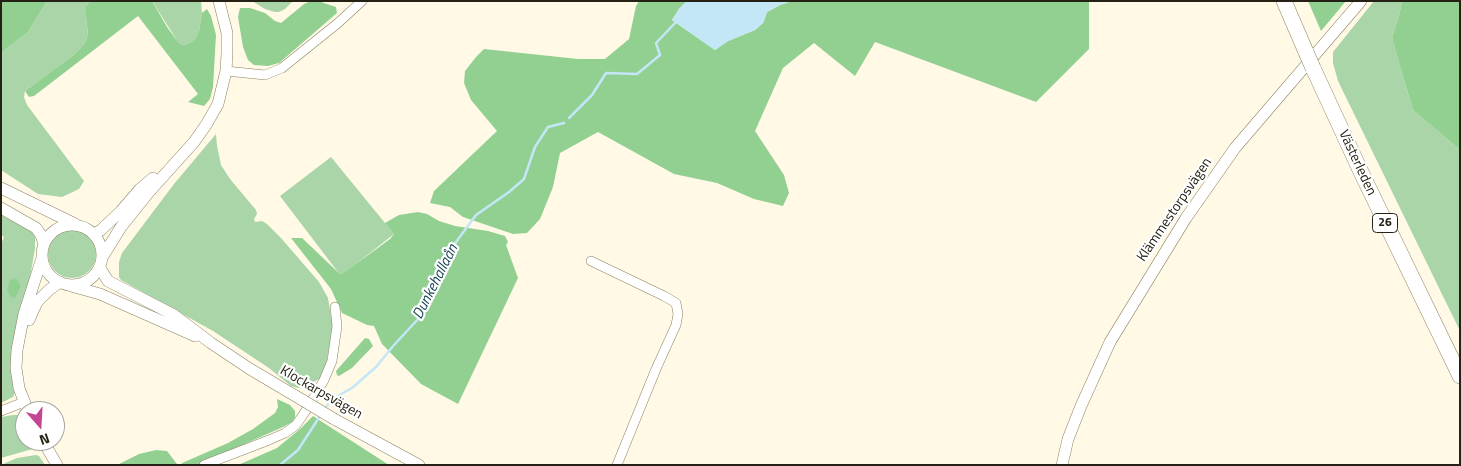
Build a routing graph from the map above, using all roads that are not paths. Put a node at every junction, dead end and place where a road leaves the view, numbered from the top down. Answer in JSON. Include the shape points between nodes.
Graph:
{"nodes":[{"id":1,"x":220,"y":1,"type":"edge"},
{"id":2,"x":362,"y":1,"type":"edge"},
{"id":3,"x":1284,"y":1,"type":"edge"},
{"id":4,"x":1292,"y":1,"type":"edge"},
{"id":5,"x":1361,"y":1,"type":"edge"},
{"id":6,"x":1309,"y":49,"type":"junction"},
{"id":7,"x":1316,"y":64,"type":"junction"},
{"id":8,"x":226,"y":71,"type":"junction"},
{"id":9,"x":194,"y":142,"type":"junction"},
{"id":10,"x":1,"y":188,"type":"edge"},
{"id":11,"x":1,"y":208,"type":"edge"},
{"id":12,"x":77,"y":225,"type":"junction"},
{"id":13,"x":94,"y":234,"type":"junction"},
{"id":14,"x":44,"y":244,"type":"junction"},
{"id":15,"x":103,"y":256,"type":"junction"},
{"id":16,"x":42,"y":258,"type":"junction"},
{"id":17,"x":591,"y":261,"type":"dead end"},
{"id":18,"x":100,"y":268,"type":"junction"},
{"id":19,"x":64,"y":283,"type":"junction"},
{"id":20,"x":334,"y":307,"type":"dead end"},
{"id":21,"x":211,"y":343,"type":"junction"},
{"id":22,"x":1460,"y":357,"type":"edge"},
{"id":23,"x":1460,"y":376,"type":"edge"},
{"id":24,"x":19,"y":388,"type":"junction"},
{"id":25,"x":24,"y":401,"type":"edge"},
{"id":26,"x":15,"y":408,"type":"edge"},
{"id":27,"x":1,"y":411,"type":"edge"},
{"id":28,"x":49,"y":451,"type":"edge"},
{"id":29,"x":57,"y":465,"type":"edge"},
{"id":30,"x":204,"y":465,"type":"edge"},
{"id":31,"x":419,"y":465,"type":"edge"},
{"id":32,"x":617,"y":465,"type":"edge"},
{"id":33,"x":1062,"y":465,"type":"edge"}],
"edges":[{"from":1,"to":8,"type":"street","via":[[227,33]]},
{"from":2,"to":8,"type":"street","via":[[282,68],[265,75]]},
{"from":3,"to":6,"type":"highway","name":"Västerleden","number":"26"},
{"from":4,"to":6,"type":"highway","name":"Västerleden","number":"26"},
{"from":5,"to":33,"type":"street","name":"Klämmestorpsvägen","via":[[1235,148],[1186,218],[1110,342],[1068,439]]},
{"from":6,"to":7,"type":"highway","name":"Västerleden","number":"26","bridge":true},
{"from":7,"to":22,"type":"highway","name":"Västerleden","number":"26"},
{"from":7,"to":23,"type":"highway","name":"Västerleden","number":"26","via":[[1370,192]]},
{"from":8,"to":9,"type":"street","via":[[218,104]]},
{"from":9,"to":13,"type":"street"},
{"from":9,"to":15,"type":"street","via":[[121,227]]},
{"from":10,"to":12,"type":"street"},
{"from":11,"to":14,"type":"street","via":[[36,228]]},
{"from":12,"to":13,"type":"street"},
{"from":12,"to":14,"type":"street","via":[[57,228]]},
{"from":13,"to":15,"type":"street","via":[[101,244]]},
{"from":14,"to":16,"type":"street"},
{"from":15,"to":18,"type":"street"},
{"from":16,"to":19,"type":"street","via":[[48,272]]},
{"from":16,"to":24,"type":"street","via":[[24,314],[17,350]]},
{"from":17,"to":32,"type":"street","via":[[664,296],[676,304],[678,314]]},
{"from":18,"to":19,"type":"street","via":[[88,281]]},
{"from":18,"to":21,"type":"street","via":[[108,280],[174,315]]},
{"from":19,"to":21,"type":"street","via":[[100,294]]},
{"from":19,"to":24,"type":"street","via":[[49,290],[37,302],[29,318]]},
{"from":20,"to":30,"type":"street","via":[[337,326],[332,361],[322,385],[296,425],[269,440]]},
{"from":21,"to":31,"type":"street","name":"Klockarpsvägen","bridge":true,"via":[[334,419]]},
{"from":24,"to":25,"type":"street"},
{"from":26,"to":27,"type":"street"},
{"from":28,"to":29,"type":"street"}]}
